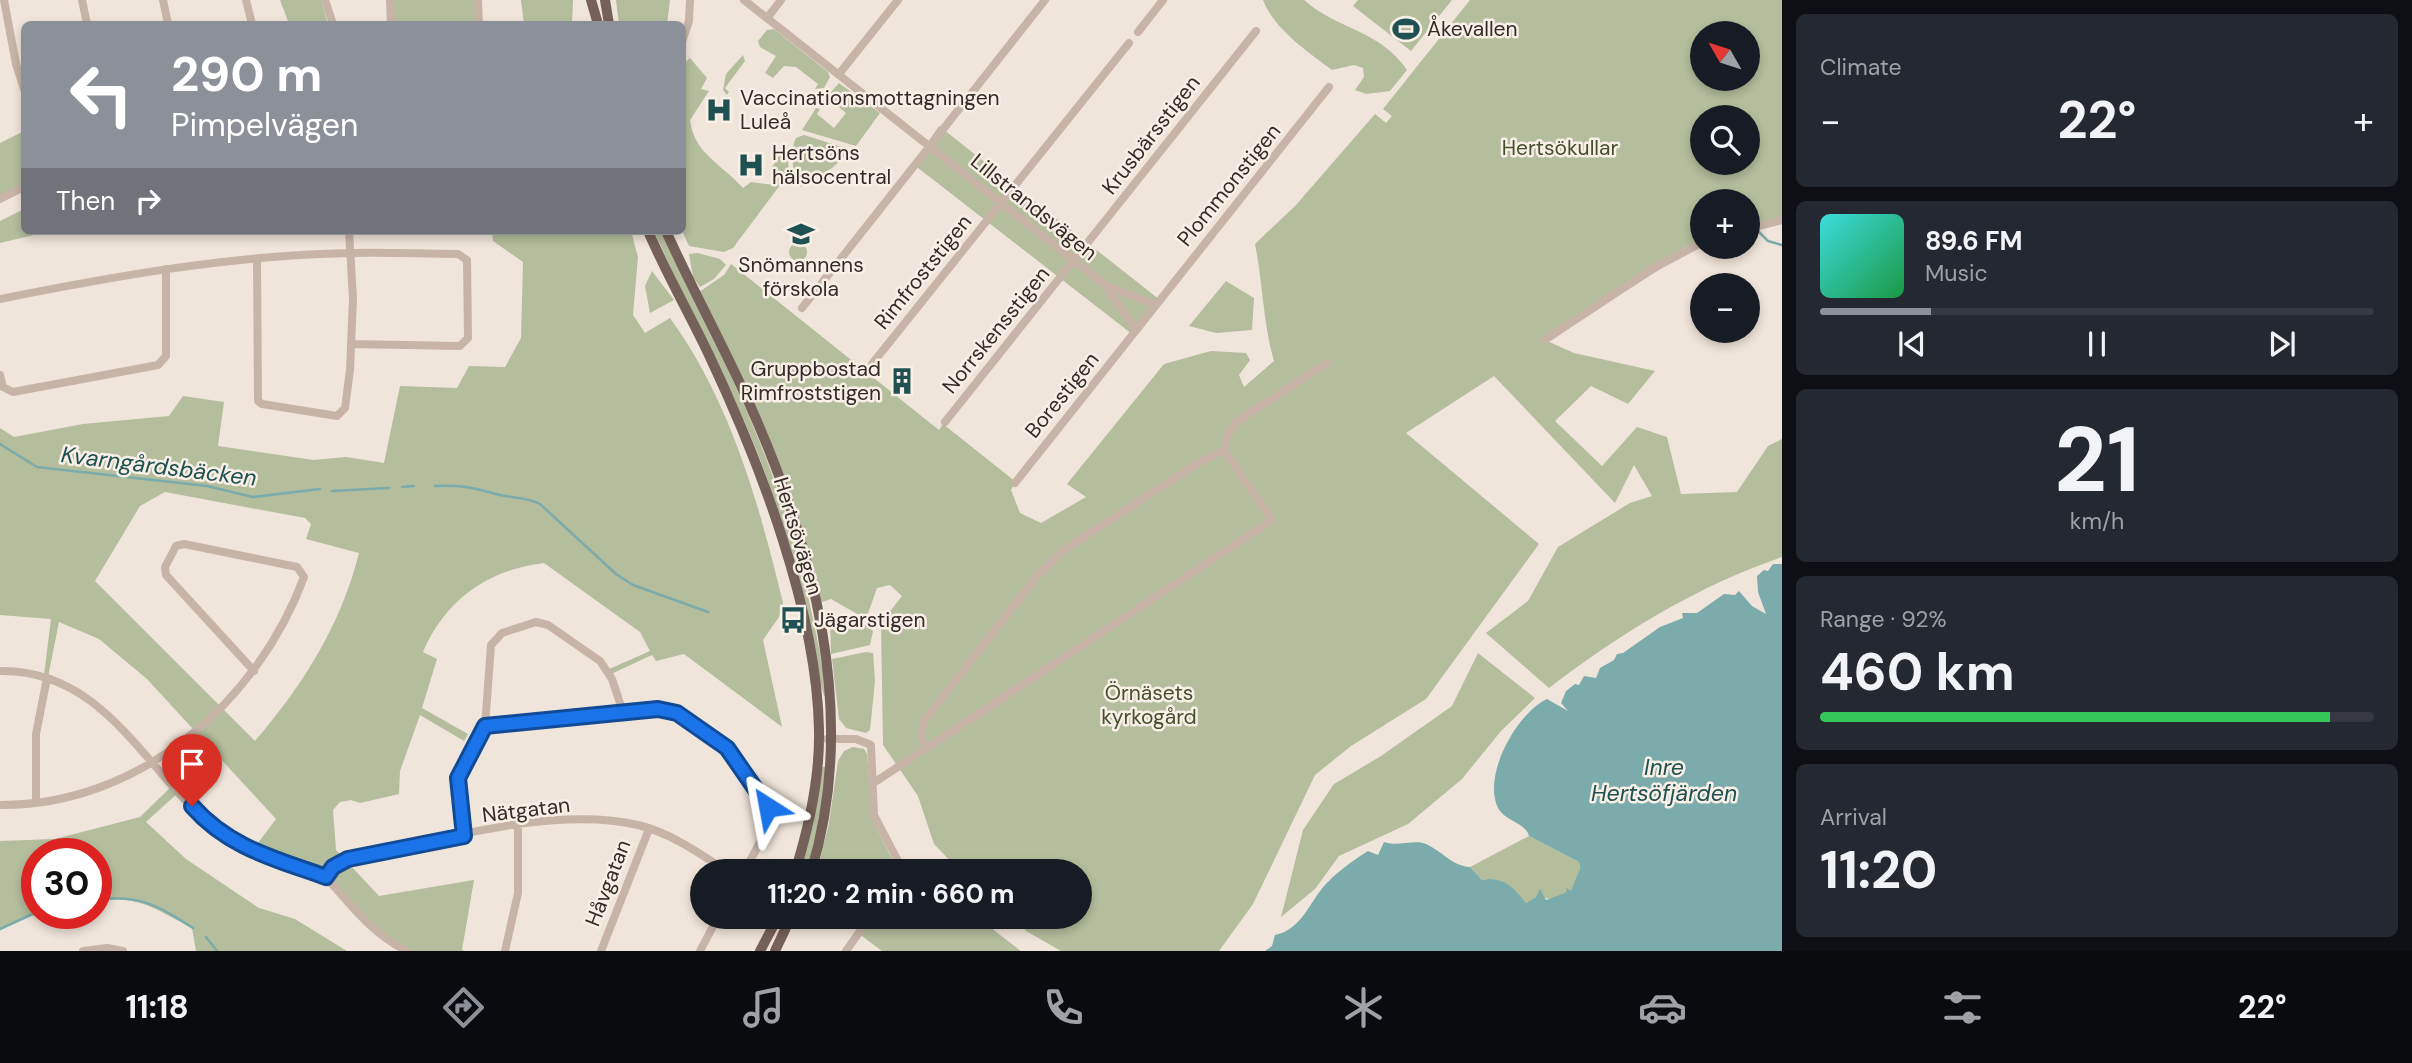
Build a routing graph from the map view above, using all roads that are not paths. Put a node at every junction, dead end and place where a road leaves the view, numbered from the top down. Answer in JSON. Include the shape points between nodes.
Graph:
{"nodes":[{"id":1,"x":4,"y":0,"type":"edge"},
{"id":2,"x":82,"y":0,"type":"edge"},
{"id":3,"x":163,"y":0,"type":"edge"},
{"id":4,"x":246,"y":0,"type":"edge"},
{"id":5,"x":325,"y":0,"type":"edge"},
{"id":6,"x":390,"y":0,"type":"edge"},
{"id":7,"x":478,"y":0,"type":"edge"},
{"id":8,"x":591,"y":0,"type":"edge"},
{"id":9,"x":606,"y":0,"type":"edge"},
{"id":10,"x":690,"y":0,"type":"edge"},
{"id":11,"x":744,"y":0,"type":"edge"},
{"id":12,"x":781,"y":0,"type":"edge"},
{"id":13,"x":898,"y":0,"type":"edge"},
{"id":14,"x":1045,"y":0,"type":"edge"},
{"id":15,"x":1163,"y":0,"type":"edge"},
{"id":16,"x":768,"y":17,"type":"junction"},
{"id":17,"x":86,"y":21,"type":"edge"},
{"id":18,"x":167,"y":21,"type":"edge"},
{"id":19,"x":250,"y":21,"type":"edge"},
{"id":20,"x":332,"y":21,"type":"edge"},
{"id":21,"x":391,"y":21,"type":"edge"},
{"id":22,"x":479,"y":21,"type":"edge"},
{"id":23,"x":597,"y":21,"type":"edge"},
{"id":24,"x":609,"y":21,"type":"edge"},
{"id":25,"x":686,"y":30,"type":"edge"},
{"id":26,"x":1256,"y":31,"type":"dead end"},
{"id":27,"x":1138,"y":32,"type":"dead end"},
{"id":28,"x":1129,"y":43,"type":"dead end"},
{"id":29,"x":839,"y":74,"type":"junction"},
{"id":30,"x":21,"y":80,"type":"edge"},
{"id":31,"x":1329,"y":87,"type":"dead end"},
{"id":32,"x":929,"y":145,"type":"junction"},
{"id":33,"x":21,"y":188,"type":"edge"},
{"id":34,"x":0,"y":199,"type":"edge"},
{"id":35,"x":1002,"y":203,"type":"junction"},
{"id":36,"x":1782,"y":219,"type":"edge"},
{"id":37,"x":1760,"y":225,"type":"edge"},
{"id":38,"x":349,"y":235,"type":"edge"},
{"id":39,"x":650,"y":235,"type":"edge"},
{"id":40,"x":668,"y":235,"type":"edge"},
{"id":41,"x":1690,"y":249,"type":"edge"},
{"id":42,"x":351,"y":253,"type":"junction"},
{"id":43,"x":257,"y":259,"type":"junction"},
{"id":44,"x":1074,"y":261,"type":"junction"},
{"id":45,"x":166,"y":270,"type":"junction"},
{"id":46,"x":1105,"y":285,"type":"junction"},
{"id":47,"x":0,"y":299,"type":"edge"},
{"id":48,"x":1156,"y":305,"type":"junction"},
{"id":49,"x":802,"y":308,"type":"dead end"},
{"id":50,"x":1136,"y":330,"type":"junction"},
{"id":51,"x":1545,"y":340,"type":"dead end"},
{"id":52,"x":351,"y":344,"type":"junction"},
{"id":53,"x":1327,"y":363,"type":"dead end"},
{"id":54,"x":872,"y":364,"type":"dead end"},
{"id":55,"x":0,"y":374,"type":"edge"},
{"id":56,"x":945,"y":422,"type":"dead end"},
{"id":57,"x":1224,"y":450,"type":"junction"},
{"id":58,"x":1015,"y":483,"type":"dead end"},
{"id":59,"x":0,"y":671,"type":"edge"},
{"id":60,"x":254,"y":671,"type":"junction"},
{"id":61,"x":47,"y":678,"type":"junction"},
{"id":62,"x":623,"y":712,"type":"junction"},
{"id":63,"x":485,"y":726,"type":"junction"},
{"id":64,"x":833,"y":738,"type":"junction"},
{"id":65,"x":818,"y":741,"type":"junction"},
{"id":66,"x":926,"y":748,"type":"junction"},
{"id":67,"x":152,"y":761,"type":"junction"},
{"id":68,"x":872,"y":784,"type":"junction"},
{"id":69,"x":36,"y":802,"type":"junction"},
{"id":70,"x":0,"y":805,"type":"edge"},
{"id":71,"x":518,"y":826,"type":"junction"},
{"id":72,"x":649,"y":829,"type":"junction"},
{"id":73,"x":464,"y":836,"type":"junction"},
{"id":74,"x":708,"y":859,"type":"edge"},
{"id":75,"x":751,"y":859,"type":"edge"},
{"id":76,"x":799,"y":859,"type":"edge"},
{"id":77,"x":814,"y":859,"type":"edge"},
{"id":78,"x":897,"y":859,"type":"edge"},
{"id":79,"x":326,"y":877,"type":"junction"},
{"id":80,"x":711,"y":929,"type":"edge"},
{"id":81,"x":772,"y":929,"type":"edge"},
{"id":82,"x":785,"y":929,"type":"edge"},
{"id":83,"x":862,"y":929,"type":"edge"},
{"id":84,"x":83,"y":951,"type":"edge"},
{"id":85,"x":123,"y":951,"type":"edge"},
{"id":86,"x":407,"y":951,"type":"edge"},
{"id":87,"x":505,"y":951,"type":"edge"},
{"id":88,"x":601,"y":951,"type":"edge"},
{"id":89,"x":699,"y":951,"type":"edge"},
{"id":90,"x":761,"y":951,"type":"edge"},
{"id":91,"x":775,"y":951,"type":"edge"},
{"id":92,"x":846,"y":951,"type":"edge"}],
"edges":[{"from":1,"to":30,"type":"street"},
{"from":2,"to":17,"type":"street"},
{"from":3,"to":18,"type":"street"},
{"from":4,"to":19,"type":"street"},
{"from":5,"to":20,"type":"street"},
{"from":6,"to":21,"type":"street"},
{"from":7,"to":22,"type":"street"},
{"from":8,"to":23,"type":"main road"},
{"from":9,"to":24,"type":"main road"},
{"from":10,"to":25,"type":"street"},
{"from":11,"to":16,"type":"street","name":"Lillstrandsvägen"},
{"from":12,"to":16,"type":"street"},
{"from":13,"to":29,"type":"street"},
{"from":14,"to":32,"type":"street"},
{"from":15,"to":27,"type":"street"},
{"from":16,"to":29,"type":"street","name":"Lillstrandsvägen"},
{"from":26,"to":44,"type":"street","name":"Krusbärsstigen"},
{"from":28,"to":35,"type":"street","name":"Rimfroststigen"},
{"from":29,"to":32,"type":"street","name":"Lillstrandsvägen"},
{"from":31,"to":48,"type":"street","name":"Plommonstigen"},
{"from":32,"to":35,"type":"street","name":"Lillstrandsvägen"},
{"from":32,"to":49,"type":"street"},
{"from":33,"to":34,"type":"street"},
{"from":35,"to":44,"type":"street","name":"Lillstrandsvägen"},
{"from":35,"to":54,"type":"street","name":"Rimfroststigen"},
{"from":36,"to":37,"type":"street"},
{"from":38,"to":42,"type":"street"},
{"from":39,"to":65,"type":"main road","name":"Hertsövägen","via":[[709,354],[770,499],[810,652]]},
{"from":40,"to":64,"type":"main road","name":"Hertsövägen","via":[[777,471],[815,597],[827,657]]},
{"from":41,"to":51,"type":"street"},
{"from":42,"to":43,"type":"street"},
{"from":42,"to":52,"type":"street"},
{"from":42,"to":52,"type":"street","via":[[458,254],[469,264],[468,338],[460,346]]},
{"from":43,"to":45,"type":"street"},
{"from":43,"to":52,"type":"street","via":[[258,401],[337,416],[345,408]]},
{"from":44,"to":46,"type":"street","name":"Lillstrandsvägen"},
{"from":44,"to":56,"type":"street","name":"Norrskensstigen"},
{"from":45,"to":47,"type":"street"},
{"from":45,"to":55,"type":"street","via":[[166,356],[158,365],[13,392],[3,387]]},
{"from":46,"to":48,"type":"street","name":"Lillstrandsvägen"},
{"from":46,"to":50,"type":"street","name":"Lillstrandsvägen"},
{"from":48,"to":50,"type":"street"},
{"from":50,"to":58,"type":"street","name":"Borestigen"},
{"from":53,"to":57,"type":"street","via":[[1236,422]]},
{"from":57,"to":66,"type":"street","via":[[1078,541],[1044,569],[924,720],[921,735]]},
{"from":57,"to":66,"type":"street","via":[[1272,520]]},
{"from":59,"to":61,"type":"street"},
{"from":60,"to":60,"type":"street","via":[[281,629],[304,576],[297,568],[176,546],[165,567],[166,575]]},
{"from":60,"to":67,"type":"street","via":[[208,723]]},
{"from":61,"to":67,"type":"street","via":[[71,687],[102,708]]},
{"from":61,"to":69,"type":"street","via":[[36,734]]},
{"from":62,"to":63,"type":"street"},
{"from":62,"to":63,"type":"street","via":[[612,679],[600,661],[548,625],[536,622],[502,633],[491,645]]},
{"from":62,"to":75,"type":"street","via":[[673,711],[723,745],[738,761],[774,816]]},
{"from":63,"to":73,"type":"street","via":[[458,778]]},
{"from":64,"to":65,"type":"street"},
{"from":64,"to":68,"type":"street","via":[[871,745]]},
{"from":64,"to":77,"type":"main road","name":"Hertsövägen","via":[[829,796]]},
{"from":65,"to":76,"type":"main road","name":"Hertsövägen","via":[[808,824]]},
{"from":66,"to":68,"type":"street"},
{"from":67,"to":69,"type":"street","via":[[99,787]]},
{"from":67,"to":79,"type":"street","via":[[203,819],[226,837],[253,852]]},
{"from":68,"to":78,"type":"street","via":[[874,815]]},
{"from":69,"to":70,"type":"street"},
{"from":71,"to":72,"type":"street","name":"Nätgatan","via":[[597,820]]},
{"from":71,"to":73,"type":"street","name":"Nätgatan"},
{"from":71,"to":87,"type":"street","via":[[518,892]]},
{"from":72,"to":74,"type":"street","name":"Nätgatan"},
{"from":72,"to":88,"type":"street","name":"Håvgatan"},
{"from":73,"to":79,"type":"street","name":"Nätgatan","via":[[348,859]]},
{"from":79,"to":86,"type":"street","via":[[382,936]]},
{"from":80,"to":89,"type":"street"},
{"from":81,"to":90,"type":"main road"},
{"from":82,"to":91,"type":"main road"},
{"from":83,"to":92,"type":"street"},
{"from":84,"to":85,"type":"street"}]}
